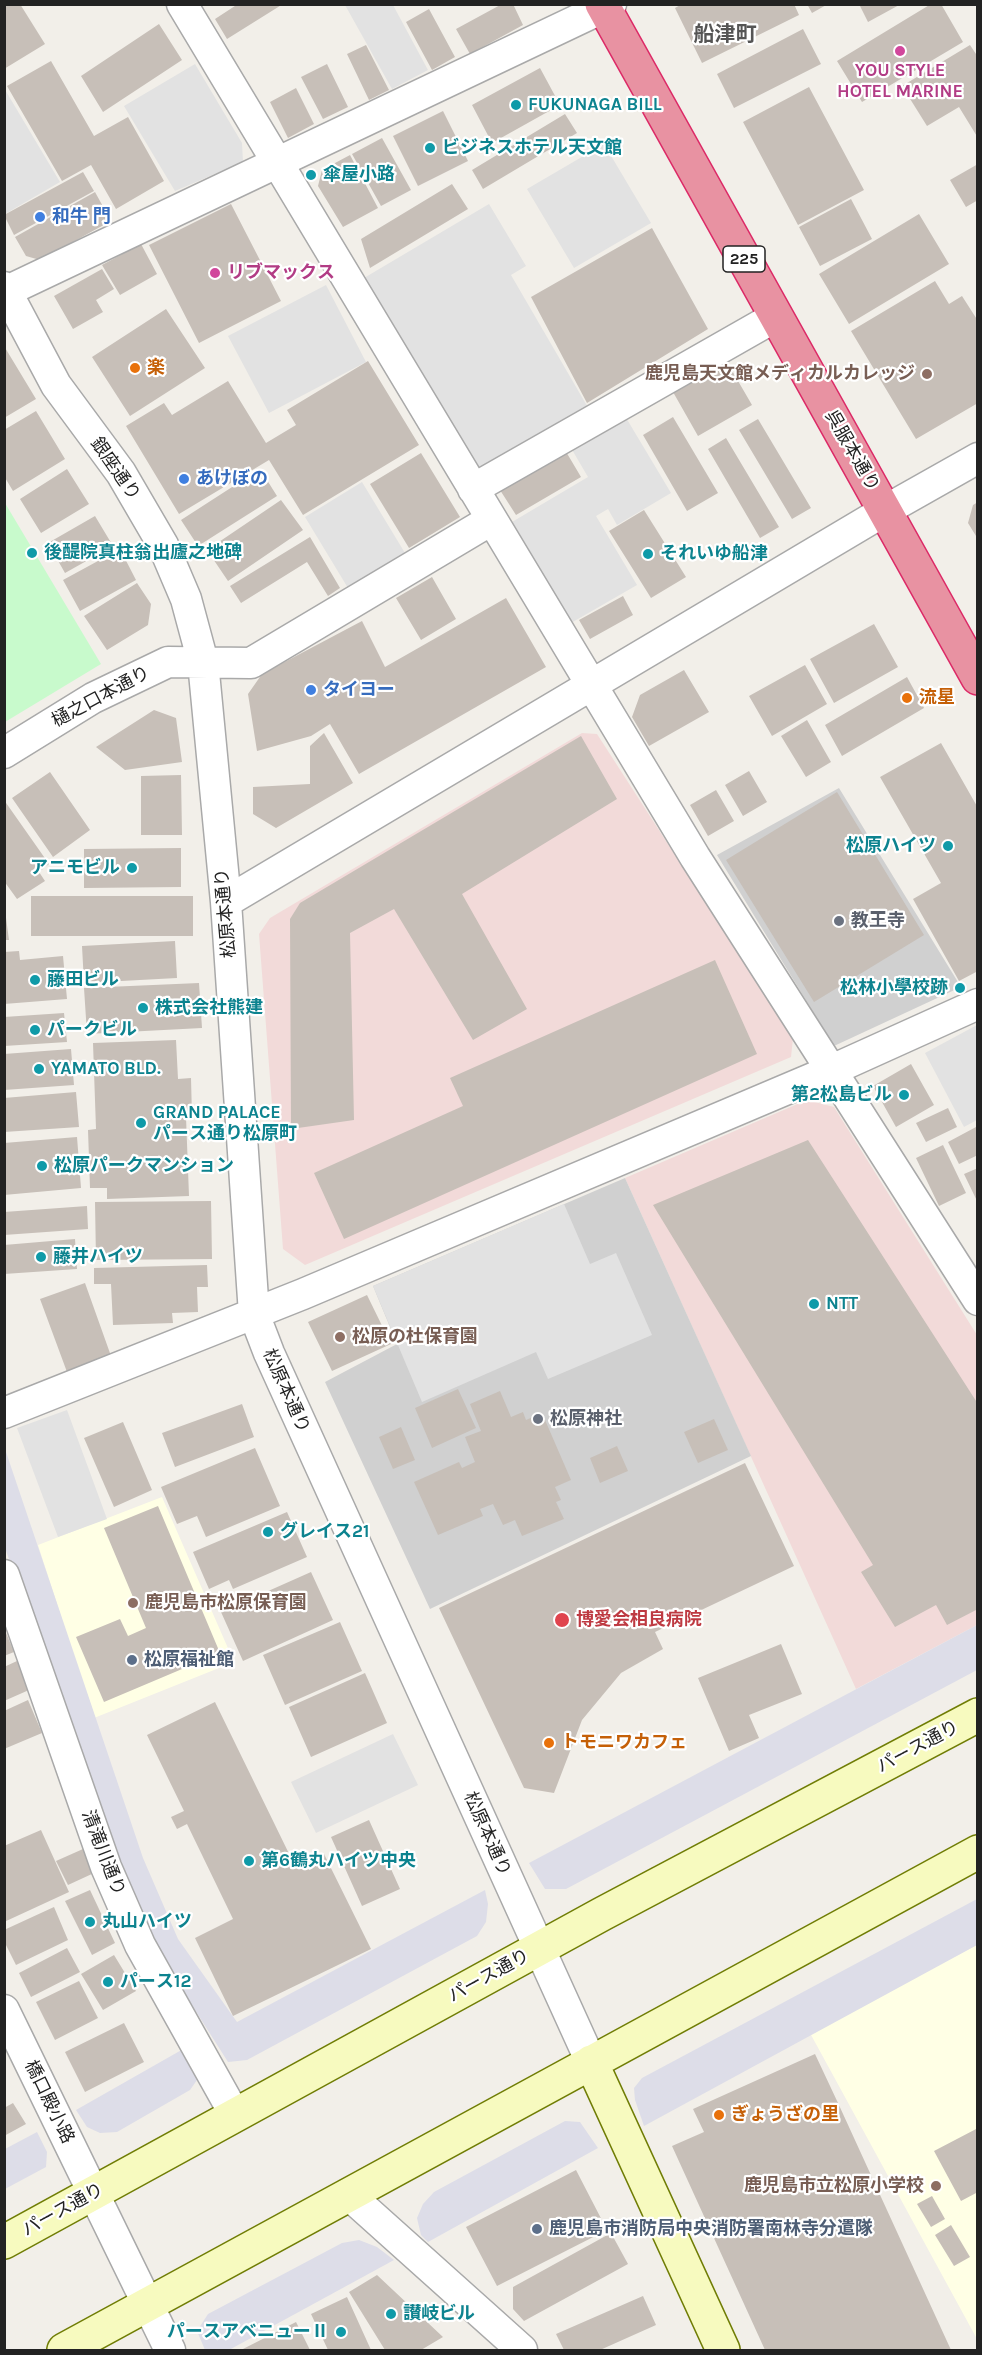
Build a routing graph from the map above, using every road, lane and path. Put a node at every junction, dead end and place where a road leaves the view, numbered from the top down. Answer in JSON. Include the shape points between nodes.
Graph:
{"nodes":[{"id":1,"x":182,"y":4,"type":"edge"},
{"id":2,"x":605,"y":6,"type":"edge"},
{"id":3,"x":277,"y":164,"type":"junction"},
{"id":4,"x":6,"y":289,"type":"edge"},
{"id":5,"x":776,"y":317,"type":"junction"},
{"id":6,"x":978,"y":458,"type":"edge"},
{"id":7,"x":473,"y":489,"type":"junction"},
{"id":8,"x":886,"y":510,"type":"junction"},
{"id":9,"x":491,"y":520,"type":"junction"},
{"id":10,"x":203,"y":662,"type":"junction"},
{"id":11,"x":978,"y":678,"type":"edge"},
{"id":12,"x":591,"y":686,"type":"junction"},
{"id":13,"x":4,"y":753,"type":"edge"},
{"id":14,"x":226,"y":902,"type":"junction"},
{"id":15,"x":978,"y":1004,"type":"edge"},
{"id":16,"x":832,"y":1070,"type":"junction"},
{"id":17,"x":968,"y":1261,"type":"edge"},
{"id":18,"x":978,"y":1300,"type":"edge"},
{"id":19,"x":255,"y":1314,"type":"junction"},
{"id":20,"x":4,"y":1413,"type":"edge"},
{"id":21,"x":4,"y":1575,"type":"edge"},
{"id":22,"x":978,"y":1715,"type":"edge"},
{"id":23,"x":978,"y":1852,"type":"edge"},
{"id":24,"x":538,"y":1949,"type":"junction"},
{"id":25,"x":4,"y":2010,"type":"edge"},
{"id":26,"x":591,"y":2062,"type":"junction"},
{"id":27,"x":234,"y":2115,"type":"junction"},
{"id":28,"x":95,"y":2192,"type":"junction"},
{"id":29,"x":348,"y":2194,"type":"junction"},
{"id":30,"x":4,"y":2242,"type":"edge"},
{"id":31,"x":148,"y":2304,"type":"junction"},
{"id":32,"x":64,"y":2350,"type":"edge"},
{"id":33,"x":170,"y":2350,"type":"edge"},
{"id":34,"x":522,"y":2350,"type":"edge"},
{"id":35,"x":723,"y":2350,"type":"edge"}],
"edges":[{"from":1,"to":3,"type":"street"},
{"from":2,"to":3,"type":"street"},
{"from":2,"to":5,"type":"highway","name":"呉服本通り","number":"225"},
{"from":3,"to":4,"type":"street"},
{"from":3,"to":7,"type":"street"},
{"from":4,"to":10,"type":"street","name":"銀座通り","via":[[56,386],[121,473],[163,545],[186,599]]},
{"from":5,"to":7,"type":"street"},
{"from":5,"to":8,"type":"highway","name":"呉服本通り","number":"225"},
{"from":6,"to":8,"type":"street"},
{"from":7,"to":9,"type":"street"},
{"from":8,"to":11,"type":"highway","name":"呉服本通り","number":"225"},
{"from":8,"to":12,"type":"street"},
{"from":9,"to":10,"type":"street","name":"樋之口本通り","via":[[251,663]]},
{"from":9,"to":12,"type":"street"},
{"from":10,"to":13,"type":"street","name":"樋之口本通り","via":[[168,662],[93,698]]},
{"from":10,"to":14,"type":"street","name":"松原本通り"},
{"from":12,"to":14,"type":"street"},
{"from":12,"to":16,"type":"street"},
{"from":14,"to":19,"type":"street","name":"松原本通り"},
{"from":15,"to":16,"type":"street"},
{"from":16,"to":17,"type":"street"},
{"from":16,"to":19,"type":"street"},
{"from":17,"to":18,"type":"street"},
{"from":19,"to":20,"type":"street"},
{"from":19,"to":24,"type":"street","name":"松原本通り","via":[[268,1353]]},
{"from":21,"to":27,"type":"street","name":"清滝川通り","via":[[106,1867],[140,1945]]},
{"from":22,"to":24,"type":"street","name":"パース通り"},
{"from":23,"to":26,"type":"street"},
{"from":24,"to":26,"type":"street","name":"松原本通り"},
{"from":24,"to":27,"type":"street","name":"パース通り"},
{"from":25,"to":28,"type":"street","name":"橋口殿小路"},
{"from":26,"to":29,"type":"street"},
{"from":26,"to":35,"type":"street"},
{"from":27,"to":28,"type":"street","name":"パース通り"},
{"from":28,"to":30,"type":"street","name":"パース通り"},
{"from":28,"to":31,"type":"street","name":"橋口殿小路"},
{"from":29,"to":31,"type":"street"},
{"from":29,"to":34,"type":"street"},
{"from":31,"to":32,"type":"street"},
{"from":31,"to":33,"type":"street","name":"橋口殿小路"}]}
